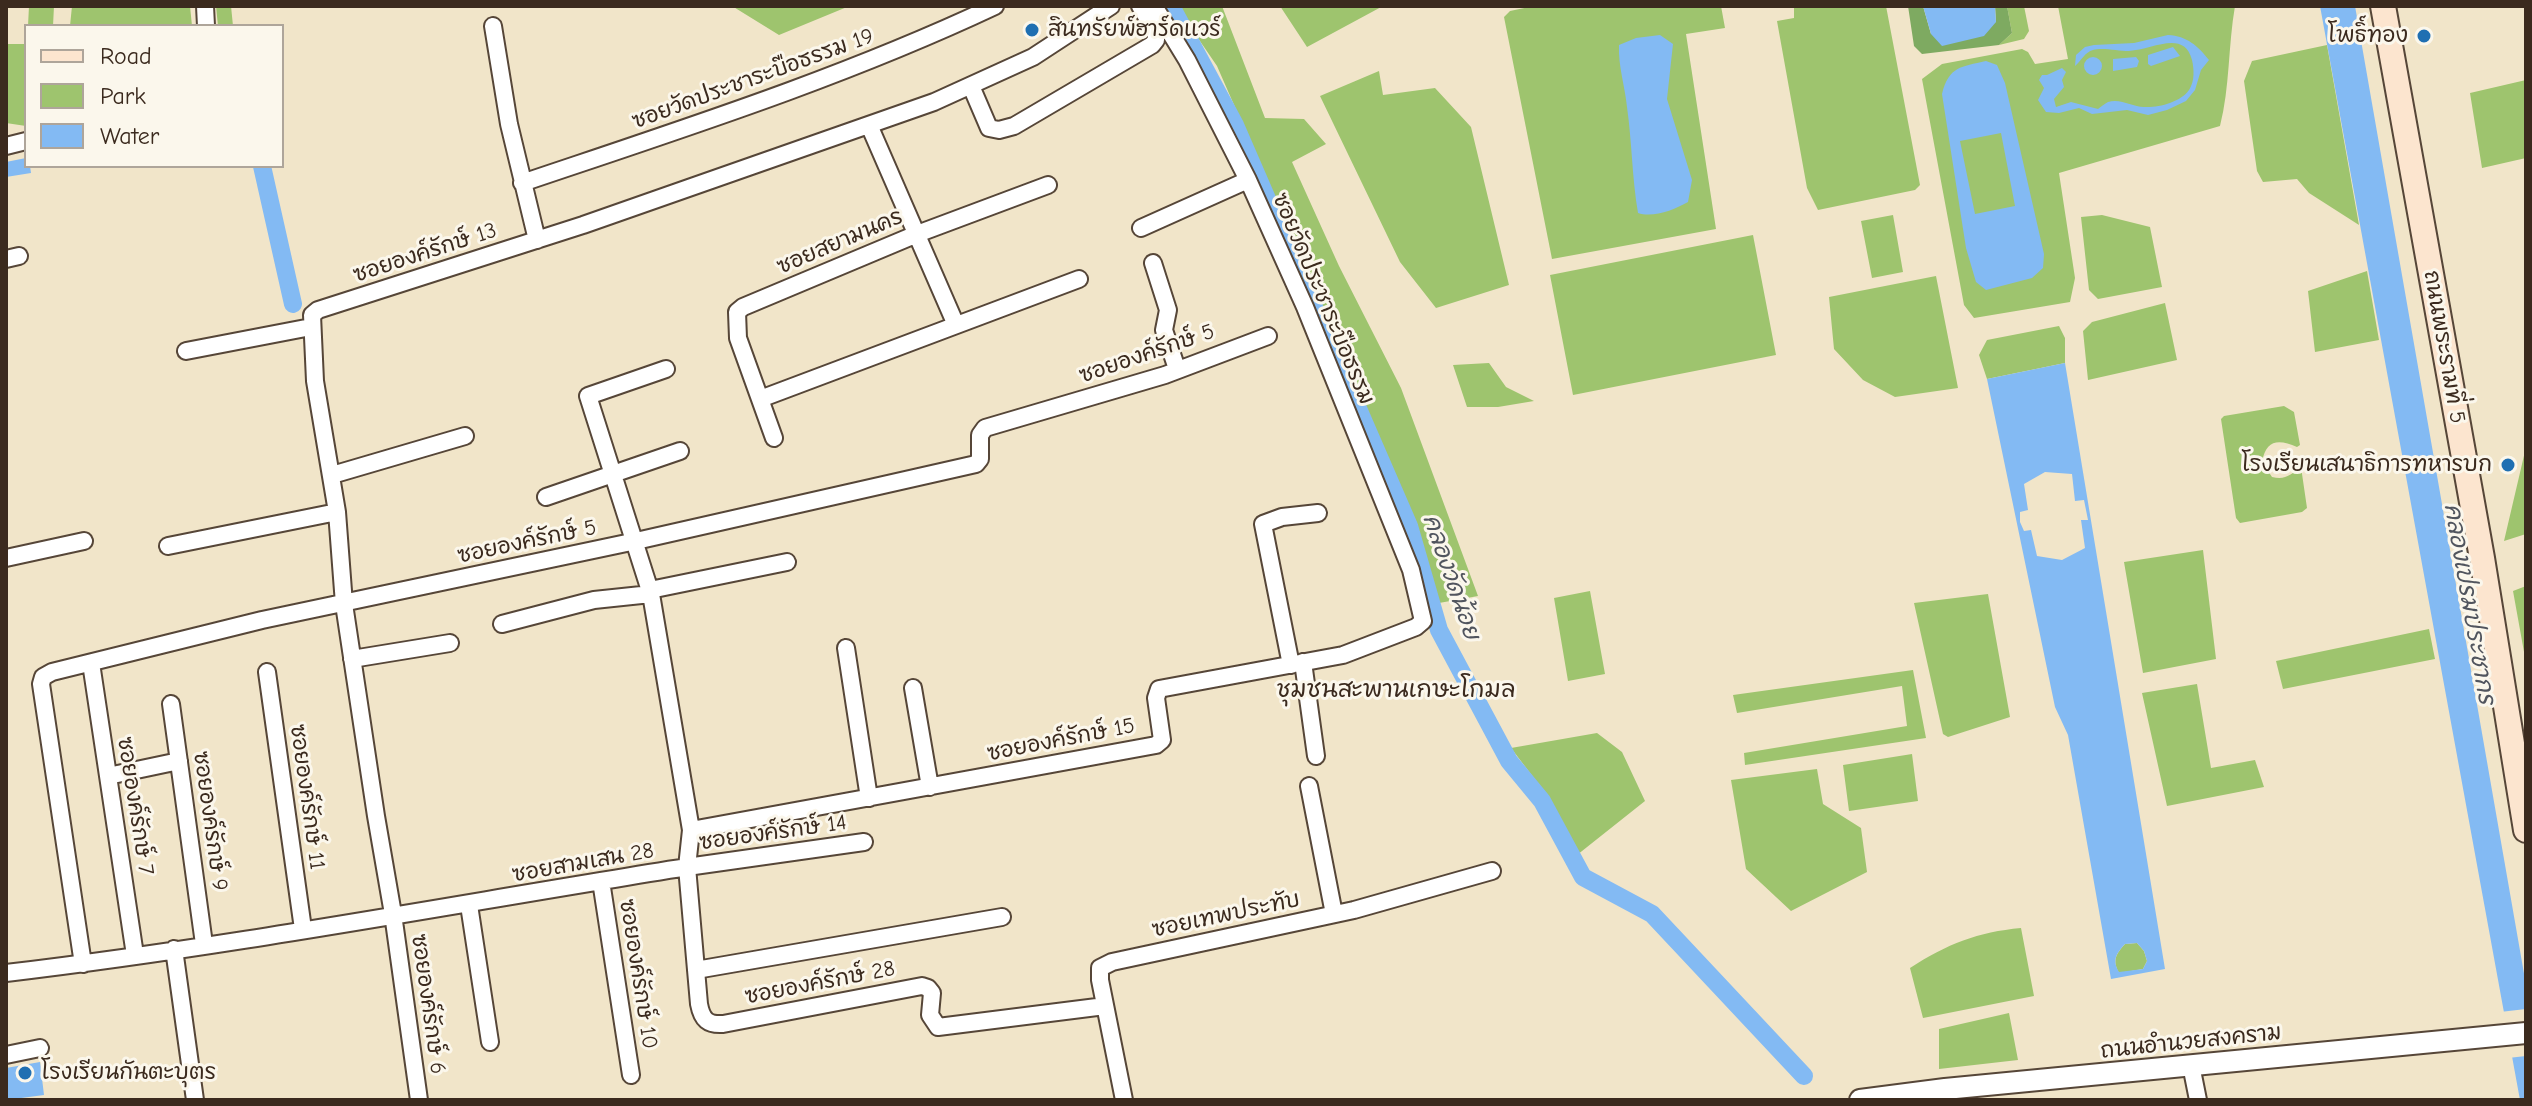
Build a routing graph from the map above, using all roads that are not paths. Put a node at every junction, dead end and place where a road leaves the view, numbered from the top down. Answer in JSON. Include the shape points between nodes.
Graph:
{"nodes":[{"id":1,"x":995,"y":6,"type":"edge"},
{"id":2,"x":1111,"y":6,"type":"edge"},
{"id":3,"x":1140,"y":6,"type":"edge"},
{"id":4,"x":1154,"y":6,"type":"edge"},
{"id":5,"x":2383,"y":6,"type":"edge"},
{"id":6,"x":493,"y":26,"type":"dead end"},
{"id":7,"x":971,"y":86,"type":"junction"},
{"id":8,"x":869,"y":125,"type":"junction"},
{"id":9,"x":1248,"y":180,"type":"junction"},
{"id":10,"x":522,"y":183,"type":"junction"},
{"id":11,"x":1048,"y":185,"type":"dead end"},
{"id":12,"x":1141,"y":228,"type":"dead end"},
{"id":13,"x":917,"y":234,"type":"junction"},
{"id":14,"x":537,"y":240,"type":"junction"},
{"id":15,"x":1153,"y":263,"type":"dead end"},
{"id":16,"x":1079,"y":279,"type":"dead end"},
{"id":17,"x":956,"y":325,"type":"junction"},
{"id":18,"x":311,"y":327,"type":"junction"},
{"id":19,"x":1268,"y":336,"type":"dead end"},
{"id":20,"x":186,"y":351,"type":"dead end"},
{"id":21,"x":666,"y":369,"type":"dead end"},
{"id":22,"x":1177,"y":369,"type":"junction"},
{"id":23,"x":760,"y":399,"type":"junction"},
{"id":24,"x":465,"y":436,"type":"dead end"},
{"id":25,"x":774,"y":438,"type":"dead end"},
{"id":26,"x":680,"y":451,"type":"dead end"},
{"id":27,"x":332,"y":475,"type":"junction"},
{"id":28,"x":614,"y":475,"type":"junction"},
{"id":29,"x":546,"y":497,"type":"dead end"},
{"id":30,"x":337,"y":512,"type":"junction"},
{"id":31,"x":1318,"y":513,"type":"dead end"},
{"id":32,"x":84,"y":541,"type":"dead end"},
{"id":33,"x":636,"y":541,"type":"junction"},
{"id":34,"x":168,"y":546,"type":"dead end"},
{"id":35,"x":6,"y":558,"type":"edge"},
{"id":36,"x":787,"y":562,"type":"dead end"},
{"id":37,"x":650,"y":592,"type":"junction"},
{"id":38,"x":344,"y":604,"type":"junction"},
{"id":39,"x":1423,"y":621,"type":"joint"},
{"id":40,"x":502,"y":624,"type":"dead end"},
{"id":41,"x":450,"y":643,"type":"dead end"},
{"id":42,"x":846,"y":648,"type":"dead end"},
{"id":43,"x":352,"y":659,"type":"junction"},
{"id":44,"x":91,"y":663,"type":"junction"},
{"id":45,"x":1297,"y":664,"type":"junction"},
{"id":46,"x":267,"y":672,"type":"dead end"},
{"id":47,"x":913,"y":688,"type":"dead end"},
{"id":48,"x":171,"y":704,"type":"dead end"},
{"id":49,"x":1316,"y":756,"type":"dead end"},
{"id":50,"x":179,"y":761,"type":"junction"},
{"id":51,"x":108,"y":776,"type":"junction"},
{"id":52,"x":1309,"y":786,"type":"dead end"},
{"id":53,"x":930,"y":787,"type":"junction"},
{"id":54,"x":869,"y":798,"type":"junction"},
{"id":55,"x":691,"y":830,"type":"junction"},
{"id":56,"x":2526,"y":830,"type":"edge"},
{"id":57,"x":864,"y":842,"type":"dead end"},
{"id":58,"x":687,"y":867,"type":"junction"},
{"id":59,"x":1492,"y":871,"type":"dead end"},
{"id":60,"x":601,"y":881,"type":"junction"},
{"id":61,"x":469,"y":905,"type":"junction"},
{"id":62,"x":393,"y":914,"type":"junction"},
{"id":63,"x":1334,"y":914,"type":"junction"},
{"id":64,"x":1002,"y":917,"type":"dead end"},
{"id":65,"x":303,"y":929,"type":"junction"},
{"id":66,"x":204,"y":944,"type":"junction"},
{"id":67,"x":174,"y":949,"type":"junction"},
{"id":68,"x":135,"y":955,"type":"junction"},
{"id":69,"x":83,"y":964,"type":"junction"},
{"id":70,"x":696,"y":970,"type":"junction"},
{"id":71,"x":6,"y":973,"type":"edge"},
{"id":72,"x":1105,"y":1006,"type":"junction"},
{"id":73,"x":2526,"y":1033,"type":"edge"},
{"id":74,"x":490,"y":1042,"type":"dead end"},
{"id":75,"x":40,"y":1048,"type":"dead end"},
{"id":76,"x":6,"y":1055,"type":"edge"},
{"id":77,"x":2191,"y":1065,"type":"junction"},
{"id":78,"x":631,"y":1075,"type":"dead end"},
{"id":79,"x":1946,"y":1094,"type":"edge"},
{"id":80,"x":195,"y":1100,"type":"edge"},
{"id":81,"x":419,"y":1100,"type":"edge"},
{"id":82,"x":1124,"y":1100,"type":"edge"},
{"id":83,"x":1860,"y":1100,"type":"edge"},
{"id":84,"x":2198,"y":1100,"type":"edge"}],
"edges":[{"from":1,"to":10,"type":"street","name":"ซอยวัดประชาระบือธรรม 19","via":[[912,45],[779,96]]},
{"from":2,"to":7,"type":"street","name":"ซอยองค์รักษ์ 13","via":[[1033,57]]},
{"from":3,"to":7,"type":"street","via":[[1156,33],[1152,45],[1014,126],[989,128]]},
{"from":4,"to":9,"type":"street","name":"ซอยวัดประชาระบือธรรม"},
{"from":5,"to":56,"type":"main road","name":"ถนนพระรามที่ 5"},
{"from":6,"to":10,"type":"street"},
{"from":7,"to":8,"type":"street","name":"ซอยองค์รักษ์ 13"},
{"from":8,"to":13,"type":"street"},
{"from":8,"to":14,"type":"street","name":"ซอยองค์รักษ์ 13"},
{"from":9,"to":12,"type":"street"},
{"from":9,"to":39,"type":"street","name":"ซอยวัดประชาระบือธรรม","via":[[1411,570]]},
{"from":10,"to":14,"type":"street"},
{"from":11,"to":13,"type":"street","name":"ซอยสยามนคร"},
{"from":13,"to":17,"type":"street"},
{"from":13,"to":23,"type":"street","name":"ซอยสยามนคร","via":[[737,312],[738,338]]},
{"from":14,"to":18,"type":"street","name":"ซอยองค์รักษ์ 13","via":[[318,310]]},
{"from":15,"to":22,"type":"street","via":[[1168,310],[1164,330]]},
{"from":16,"to":17,"type":"street"},
{"from":17,"to":23,"type":"street"},
{"from":18,"to":20,"type":"street"},
{"from":18,"to":27,"type":"street"},
{"from":19,"to":22,"type":"street","name":"ซอยองค์รักษ์ 5"},
{"from":21,"to":28,"type":"street","name":"ซอยสามเสน 28","via":[[588,396]]},
{"from":22,"to":33,"type":"street","name":"ซอยองค์รักษ์ 5","via":[[985,428],[976,464]]},
{"from":23,"to":25,"type":"street","name":"ซอยสยามนคร"},
{"from":24,"to":27,"type":"street"},
{"from":26,"to":28,"type":"street"},
{"from":27,"to":30,"type":"street"},
{"from":28,"to":29,"type":"street"},
{"from":28,"to":33,"type":"street","name":"ซอยสามเสน 28"},
{"from":30,"to":34,"type":"street"},
{"from":30,"to":38,"type":"street"},
{"from":31,"to":45,"type":"street","via":[[1263,524]]},
{"from":32,"to":35,"type":"street"},
{"from":33,"to":37,"type":"street","name":"ซอยสามเสน 28"},
{"from":33,"to":38,"type":"street","name":"ซอยองค์รักษ์ 5"},
{"from":36,"to":37,"type":"street"},
{"from":37,"to":40,"type":"street","via":[[594,600]]},
{"from":37,"to":55,"type":"street","name":"ซอยสามเสน 28"},
{"from":38,"to":43,"type":"street"},
{"from":38,"to":44,"type":"street","name":"ซอยองค์รักษ์ 5"},
{"from":39,"to":45,"type":"street","name":"ซอยองค์รักษ์ 15","via":[[1343,655]]},
{"from":41,"to":43,"type":"street"},
{"from":42,"to":54,"type":"street"},
{"from":43,"to":62,"type":"street"},
{"from":44,"to":51,"type":"street","name":"ซอยองค์รักษ์ 7"},
{"from":44,"to":69,"type":"street","name":"ซอยองค์รักษ์ 5","via":[[52,672],[41,684]]},
{"from":45,"to":49,"type":"street"},
{"from":45,"to":53,"type":"street","name":"ซอยองค์รักษ์ 15","via":[[1159,689],[1162,740],[1156,745]]},
{"from":46,"to":65,"type":"street","name":"ซอยองค์รักษ์ 11"},
{"from":47,"to":53,"type":"street"},
{"from":48,"to":50,"type":"street","name":"ซอยองค์รักษ์ 9"},
{"from":50,"to":51,"type":"street"},
{"from":50,"to":66,"type":"street","name":"ซอยองค์รักษ์ 9"},
{"from":51,"to":68,"type":"street","name":"ซอยองค์รักษ์ 7"},
{"from":52,"to":63,"type":"street"},
{"from":53,"to":54,"type":"street","name":"ซอยองค์รักษ์ 15"},
{"from":54,"to":55,"type":"street","name":"ซอยองค์รักษ์ 15"},
{"from":55,"to":58,"type":"street","name":"ซอยสามเสน 28"},
{"from":57,"to":58,"type":"street","name":"ซอยองค์รักษ์ 14"},
{"from":58,"to":60,"type":"street","name":"ซอยสามเสน 28"},
{"from":58,"to":70,"type":"street","name":"ซอยองค์รักษ์ 28"},
{"from":59,"to":63,"type":"street","name":"ซอยเทพประทับ"},
{"from":60,"to":61,"type":"street","name":"ซอยสามเสน 28"},
{"from":60,"to":78,"type":"street","name":"ซอยองค์รักษ์ 10"},
{"from":61,"to":62,"type":"street","name":"ซอยสามเสน 28"},
{"from":61,"to":74,"type":"street"},
{"from":62,"to":65,"type":"street","name":"ซอยสามเสน 28"},
{"from":62,"to":81,"type":"street","name":"ซอยองค์รักษ์ 6"},
{"from":63,"to":72,"type":"street","name":"ซอยเทพประทับ","via":[[1112,962],[1100,968]]},
{"from":64,"to":70,"type":"street","name":"ซอยองค์รักษ์ 28"},
{"from":65,"to":66,"type":"street","name":"ซอยสามเสน 28"},
{"from":66,"to":67,"type":"street","name":"ซอยสามเสน 28"},
{"from":67,"to":68,"type":"street","name":"ซอยสามเสน 28"},
{"from":67,"to":80,"type":"street"},
{"from":68,"to":69,"type":"street","name":"ซอยสามเสน 28"},
{"from":69,"to":71,"type":"street","name":"ซอยสามเสน 28"},
{"from":70,"to":72,"type":"street","name":"ซอยองค์รักษ์ 28","via":[[701,1013],[712,1025],[922,986],[932,993],[930,1015],[938,1027]]},
{"from":72,"to":82,"type":"street","name":"ซอยเทพประทับ"},
{"from":73,"to":77,"type":"street","name":"ถนนอำนวยสงคราม"},
{"from":75,"to":76,"type":"street"},
{"from":77,"to":79,"type":"street","name":"ถนนอำนวยสงคราม"},
{"from":77,"to":84,"type":"street"},
{"from":79,"to":83,"type":"street","name":"ถนนอำนวยสงคราม"}]}
